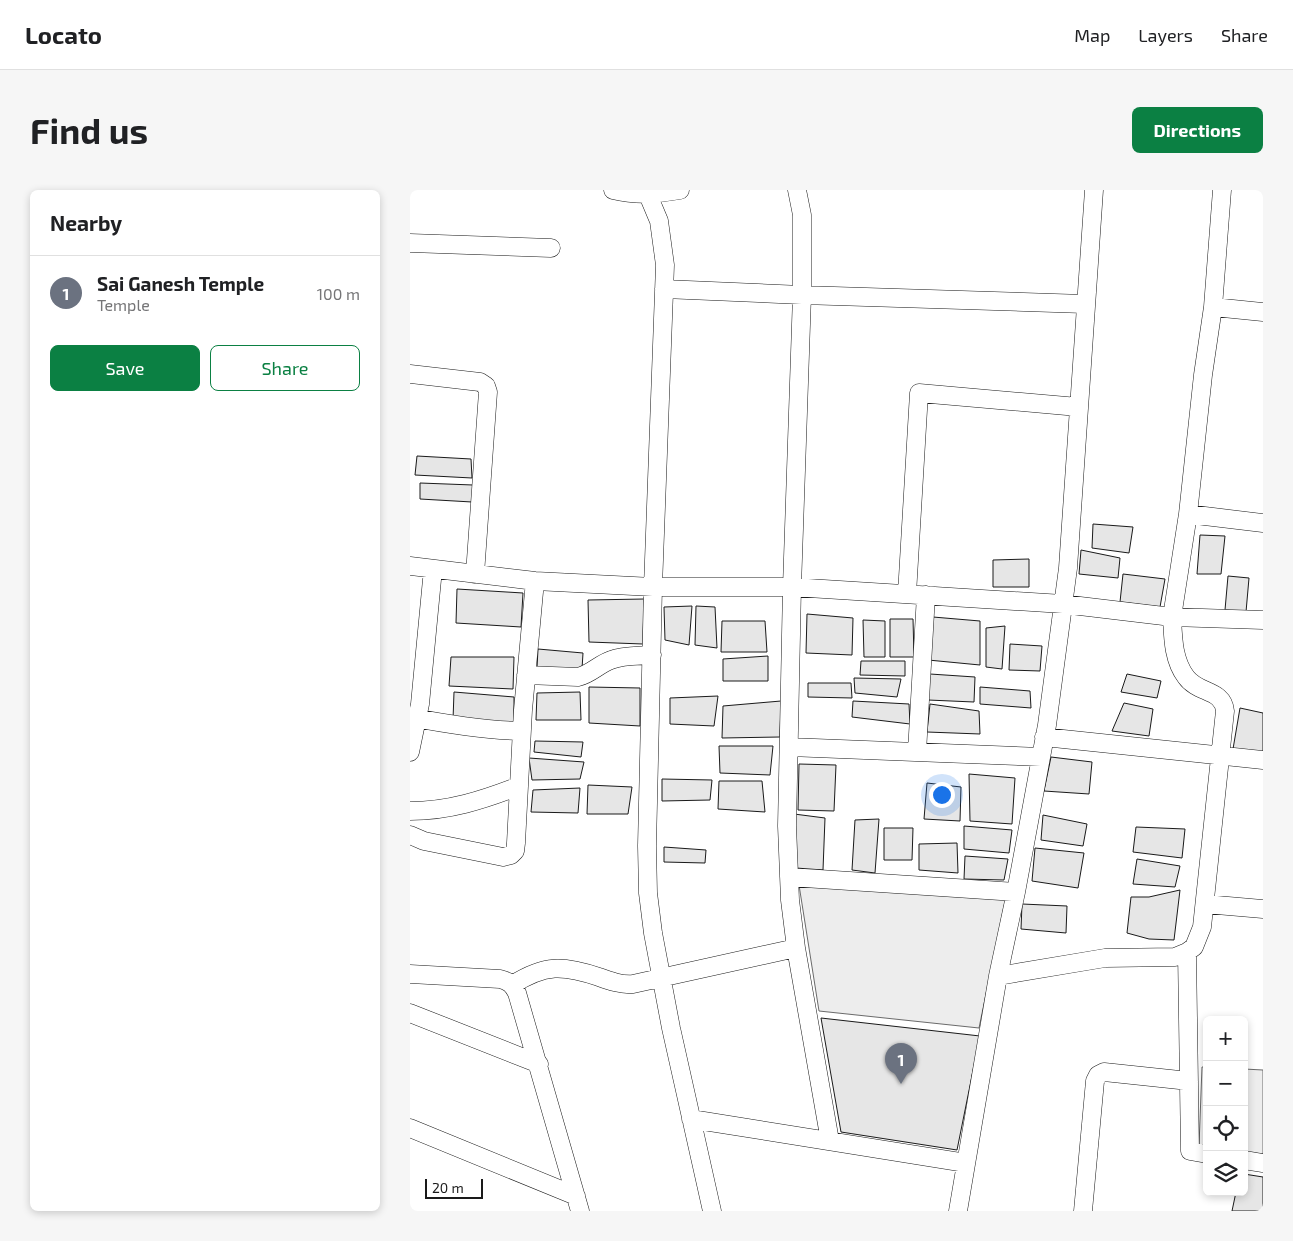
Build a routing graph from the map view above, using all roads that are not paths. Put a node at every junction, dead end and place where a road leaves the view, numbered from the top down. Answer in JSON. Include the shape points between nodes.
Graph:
{"nodes":[{"id":1,"x":613,"y":190,"type":"edge"},
{"id":2,"x":680,"y":190,"type":"edge"},
{"id":3,"x":797,"y":190,"type":"edge"},
{"id":4,"x":1094,"y":190,"type":"edge"},
{"id":5,"x":1222,"y":190,"type":"edge"},
{"id":6,"x":647,"y":192,"type":"edge"},
{"id":7,"x":410,"y":243,"type":"edge"},
{"id":8,"x":551,"y":248,"type":"dead end"},
{"id":9,"x":664,"y":289,"type":"junction"},
{"id":10,"x":802,"y":296,"type":"junction"},
{"id":11,"x":1085,"y":304,"type":"junction"},
{"id":12,"x":1212,"y":307,"type":"junction"},
{"id":13,"x":1263,"y":312,"type":"edge"},
{"id":14,"x":410,"y":374,"type":"edge"},
{"id":15,"x":1078,"y":406,"type":"junction"},
{"id":16,"x":1188,"y":514,"type":"junction"},
{"id":17,"x":1263,"y":523,"type":"edge"},
{"id":18,"x":410,"y":566,"type":"edge"},
{"id":19,"x":433,"y":569,"type":"junction"},
{"id":20,"x":475,"y":574,"type":"junction"},
{"id":21,"x":535,"y":581,"type":"junction"},
{"id":22,"x":653,"y":587,"type":"junction"},
{"id":23,"x":792,"y":587,"type":"junction"},
{"id":24,"x":907,"y":594,"type":"junction"},
{"id":25,"x":926,"y":595,"type":"junction"},
{"id":26,"x":1063,"y":604,"type":"junction"},
{"id":27,"x":1172,"y":617,"type":"junction"},
{"id":28,"x":1263,"y":620,"type":"edge"},
{"id":29,"x":652,"y":655,"type":"junction"},
{"id":30,"x":526,"y":675,"type":"junction"},
{"id":31,"x":413,"y":718,"type":"edge"},
{"id":32,"x":522,"y":731,"type":"junction"},
{"id":33,"x":1044,"y":737,"type":"junction"},
{"id":34,"x":789,"y":747,"type":"junction"},
{"id":35,"x":410,"y":752,"type":"edge"},
{"id":36,"x":917,"y":752,"type":"junction"},
{"id":37,"x":1221,"y":756,"type":"junction"},
{"id":38,"x":1041,"y":757,"type":"junction"},
{"id":39,"x":1263,"y":760,"type":"edge"},
{"id":40,"x":519,"y":786,"type":"junction"},
{"id":41,"x":410,"y":811,"type":"edge"},
{"id":42,"x":410,"y":835,"type":"edge"},
{"id":43,"x":789,"y":877,"type":"junction"},
{"id":44,"x":1016,"y":892,"type":"junction"},
{"id":45,"x":1205,"y":904,"type":"junction"},
{"id":46,"x":1263,"y":909,"type":"edge"},
{"id":47,"x":796,"y":948,"type":"junction"},
{"id":48,"x":1187,"y":952,"type":"junction"},
{"id":49,"x":410,"y":974,"type":"edge"},
{"id":50,"x":998,"y":976,"type":"junction"},
{"id":51,"x":662,"y":978,"type":"junction"},
{"id":52,"x":512,"y":985,"type":"junction"},
{"id":53,"x":410,"y":1013,"type":"edge"},
{"id":54,"x":539,"y":1064,"type":"junction"},
{"id":55,"x":1189,"y":1081,"type":"junction"},
{"id":56,"x":691,"y":1119,"type":"junction"},
{"id":57,"x":410,"y":1128,"type":"edge"},
{"id":58,"x":830,"y":1141,"type":"junction"},
{"id":59,"x":1203,"y":1153,"type":"edge"},
{"id":60,"x":1248,"y":1161,"type":"edge"},
{"id":61,"x":966,"y":1163,"type":"junction"},
{"id":62,"x":1263,"y":1163,"type":"edge"},
{"id":63,"x":578,"y":1204,"type":"edge"},
{"id":64,"x":712,"y":1211,"type":"edge"},
{"id":65,"x":958,"y":1211,"type":"edge"},
{"id":66,"x":1083,"y":1211,"type":"edge"}],
"edges":[{"from":1,"to":6,"type":"street","via":[[628,194]]},
{"from":2,"to":6,"type":"street"},
{"from":3,"to":10,"type":"street","via":[[802,214]]},
{"from":4,"to":11,"type":"street"},
{"from":5,"to":12,"type":"street"},
{"from":6,"to":9,"type":"street","via":[[663,240]]},
{"from":7,"to":8,"type":"street"},
{"from":9,"to":10,"type":"street"},
{"from":9,"to":22,"type":"street"},
{"from":10,"to":11,"type":"street"},
{"from":10,"to":23,"type":"street"},
{"from":11,"to":15,"type":"street"},
{"from":12,"to":13,"type":"street"},
{"from":12,"to":16,"type":"street"},
{"from":14,"to":20,"type":"street","via":[[480,382],[488,392]]},
{"from":15,"to":24,"type":"street","via":[[919,393]]},
{"from":15,"to":26,"type":"street"},
{"from":16,"to":17,"type":"street"},
{"from":16,"to":27,"type":"street"},
{"from":18,"to":19,"type":"street"},
{"from":19,"to":20,"type":"street"},
{"from":19,"to":31,"type":"street","via":[[420,704]]},
{"from":20,"to":21,"type":"street"},
{"from":21,"to":22,"type":"street"},
{"from":21,"to":30,"type":"street"},
{"from":22,"to":23,"type":"street"},
{"from":22,"to":29,"type":"street"},
{"from":23,"to":24,"type":"street"},
{"from":23,"to":34,"type":"street"},
{"from":24,"to":25,"type":"street"},
{"from":25,"to":26,"type":"street"},
{"from":25,"to":36,"type":"street"},
{"from":26,"to":27,"type":"street"},
{"from":26,"to":33,"type":"street"},
{"from":27,"to":28,"type":"street"},
{"from":27,"to":37,"type":"street","via":[[1173,641],[1180,668],[1194,686],[1222,699],[1224,704]]},
{"from":29,"to":30,"type":"street","via":[[611,660],[578,677]]},
{"from":29,"to":51,"type":"street","via":[[648,893]]},
{"from":30,"to":32,"type":"street"},
{"from":31,"to":32,"type":"street","via":[[469,728]]},
{"from":31,"to":35,"type":"street"},
{"from":32,"to":40,"type":"street"},
{"from":33,"to":37,"type":"street"},
{"from":33,"to":38,"type":"street"},
{"from":34,"to":36,"type":"street"},
{"from":34,"to":43,"type":"street"},
{"from":36,"to":38,"type":"street"},
{"from":37,"to":39,"type":"street"},
{"from":37,"to":45,"type":"street"},
{"from":38,"to":44,"type":"street"},
{"from":40,"to":41,"type":"street","via":[[481,801]]},
{"from":40,"to":42,"type":"street","via":[[516,843],[511,855],[503,857],[461,849]]},
{"from":43,"to":44,"type":"street"},
{"from":43,"to":47,"type":"street"},
{"from":44,"to":50,"type":"street"},
{"from":45,"to":46,"type":"street"},
{"from":45,"to":48,"type":"street","via":[[1202,927],[1194,946]]},
{"from":47,"to":51,"type":"street"},
{"from":47,"to":58,"type":"street"},
{"from":48,"to":50,"type":"street","via":[[1175,957],[1105,958]]},
{"from":48,"to":55,"type":"street"},
{"from":49,"to":52,"type":"street","via":[[500,979]]},
{"from":50,"to":61,"type":"street"},
{"from":51,"to":52,"type":"street","via":[[624,985],[580,970],[550,968]]},
{"from":51,"to":56,"type":"street"},
{"from":52,"to":54,"type":"street"},
{"from":53,"to":54,"type":"street"},
{"from":54,"to":63,"type":"street"},
{"from":55,"to":59,"type":"street","via":[[1190,1151]]},
{"from":55,"to":66,"type":"street","via":[[1104,1072],[1098,1075]]},
{"from":56,"to":58,"type":"street"},
{"from":56,"to":64,"type":"street"},
{"from":57,"to":63,"type":"street"},
{"from":58,"to":61,"type":"street"},
{"from":60,"to":62,"type":"street"},
{"from":61,"to":65,"type":"street"}]}
